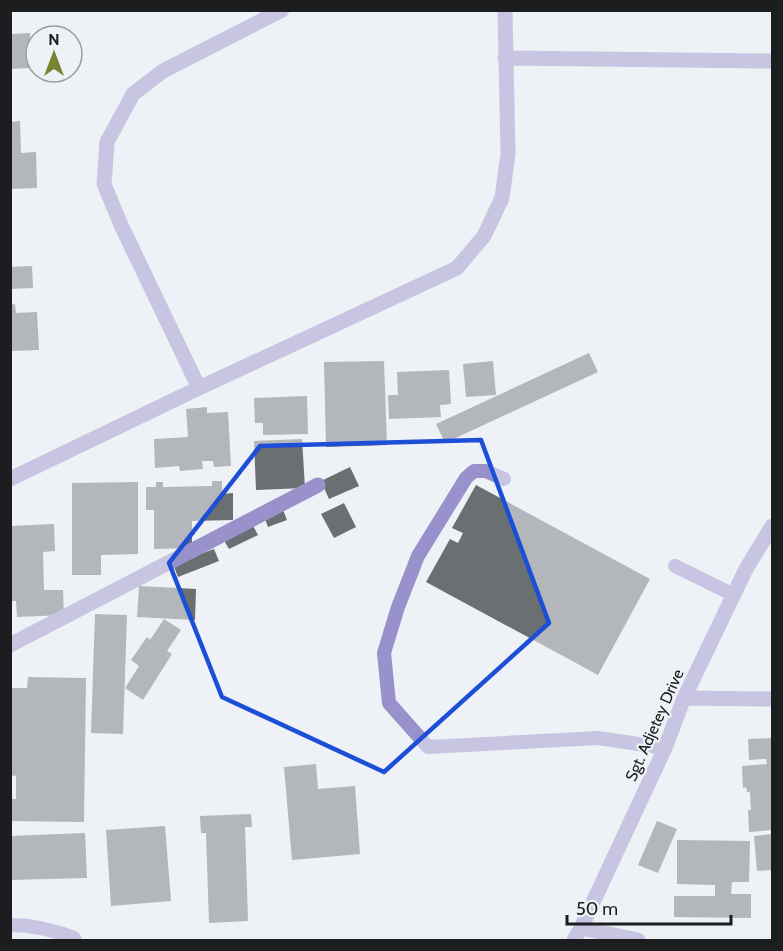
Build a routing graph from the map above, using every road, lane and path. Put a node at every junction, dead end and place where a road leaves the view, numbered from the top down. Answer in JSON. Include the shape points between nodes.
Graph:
{"nodes":[{"id":1,"x":282,"y":10,"type":"edge"},
{"id":2,"x":505,"y":10,"type":"edge"},
{"id":3,"x":505,"y":58,"type":"junction"},
{"id":4,"x":772,"y":61,"type":"edge"},
{"id":5,"x":199,"y":388,"type":"junction"},
{"id":6,"x":10,"y":479,"type":"edge"},
{"id":7,"x":504,"y":479,"type":"dead end"},
{"id":8,"x":318,"y":485,"type":"dead end"},
{"id":9,"x":772,"y":526,"type":"edge"},
{"id":10,"x":675,"y":566,"type":"dead end"},
{"id":11,"x":734,"y":595,"type":"junction"},
{"id":12,"x":10,"y":645,"type":"edge"},
{"id":13,"x":684,"y":698,"type":"junction"},
{"id":14,"x":772,"y":699,"type":"edge"},
{"id":15,"x":665,"y":748,"type":"junction"},
{"id":16,"x":10,"y":925,"type":"edge"},
{"id":17,"x":578,"y":934,"type":"edge"},
{"id":18,"x":75,"y":940,"type":"edge"},
{"id":19,"x":638,"y":940,"type":"edge"}],
"edges":[{"from":1,"to":5,"type":"street","via":[[163,71],[133,94],[107,142],[104,184]]},
{"from":2,"to":3,"type":"street"},
{"from":3,"to":4,"type":"street"},
{"from":3,"to":5,"type":"street","via":[[508,154],[502,198],[484,236],[457,268]]},
{"from":5,"to":6,"type":"street"},
{"from":7,"to":15,"type":"lane","via":[[486,471],[474,471],[466,478],[418,556],[384,653],[389,703],[428,747],[598,738]]},
{"from":8,"to":12,"type":"street"},
{"from":9,"to":11,"type":"street","name":"Sgt. Adjetey Drive"},
{"from":10,"to":11,"type":"lane"},
{"from":11,"to":13,"type":"street","name":"Sgt. Adjetey Drive"},
{"from":13,"to":14,"type":"street"},
{"from":13,"to":15,"type":"street","name":"Sgt. Adjetey Drive"},
{"from":15,"to":17,"type":"street","name":"Sgt. Adjetey Drive"},
{"from":16,"to":18,"type":"lane","via":[[59,932]]},
{"from":17,"to":19,"type":"street"}]}
